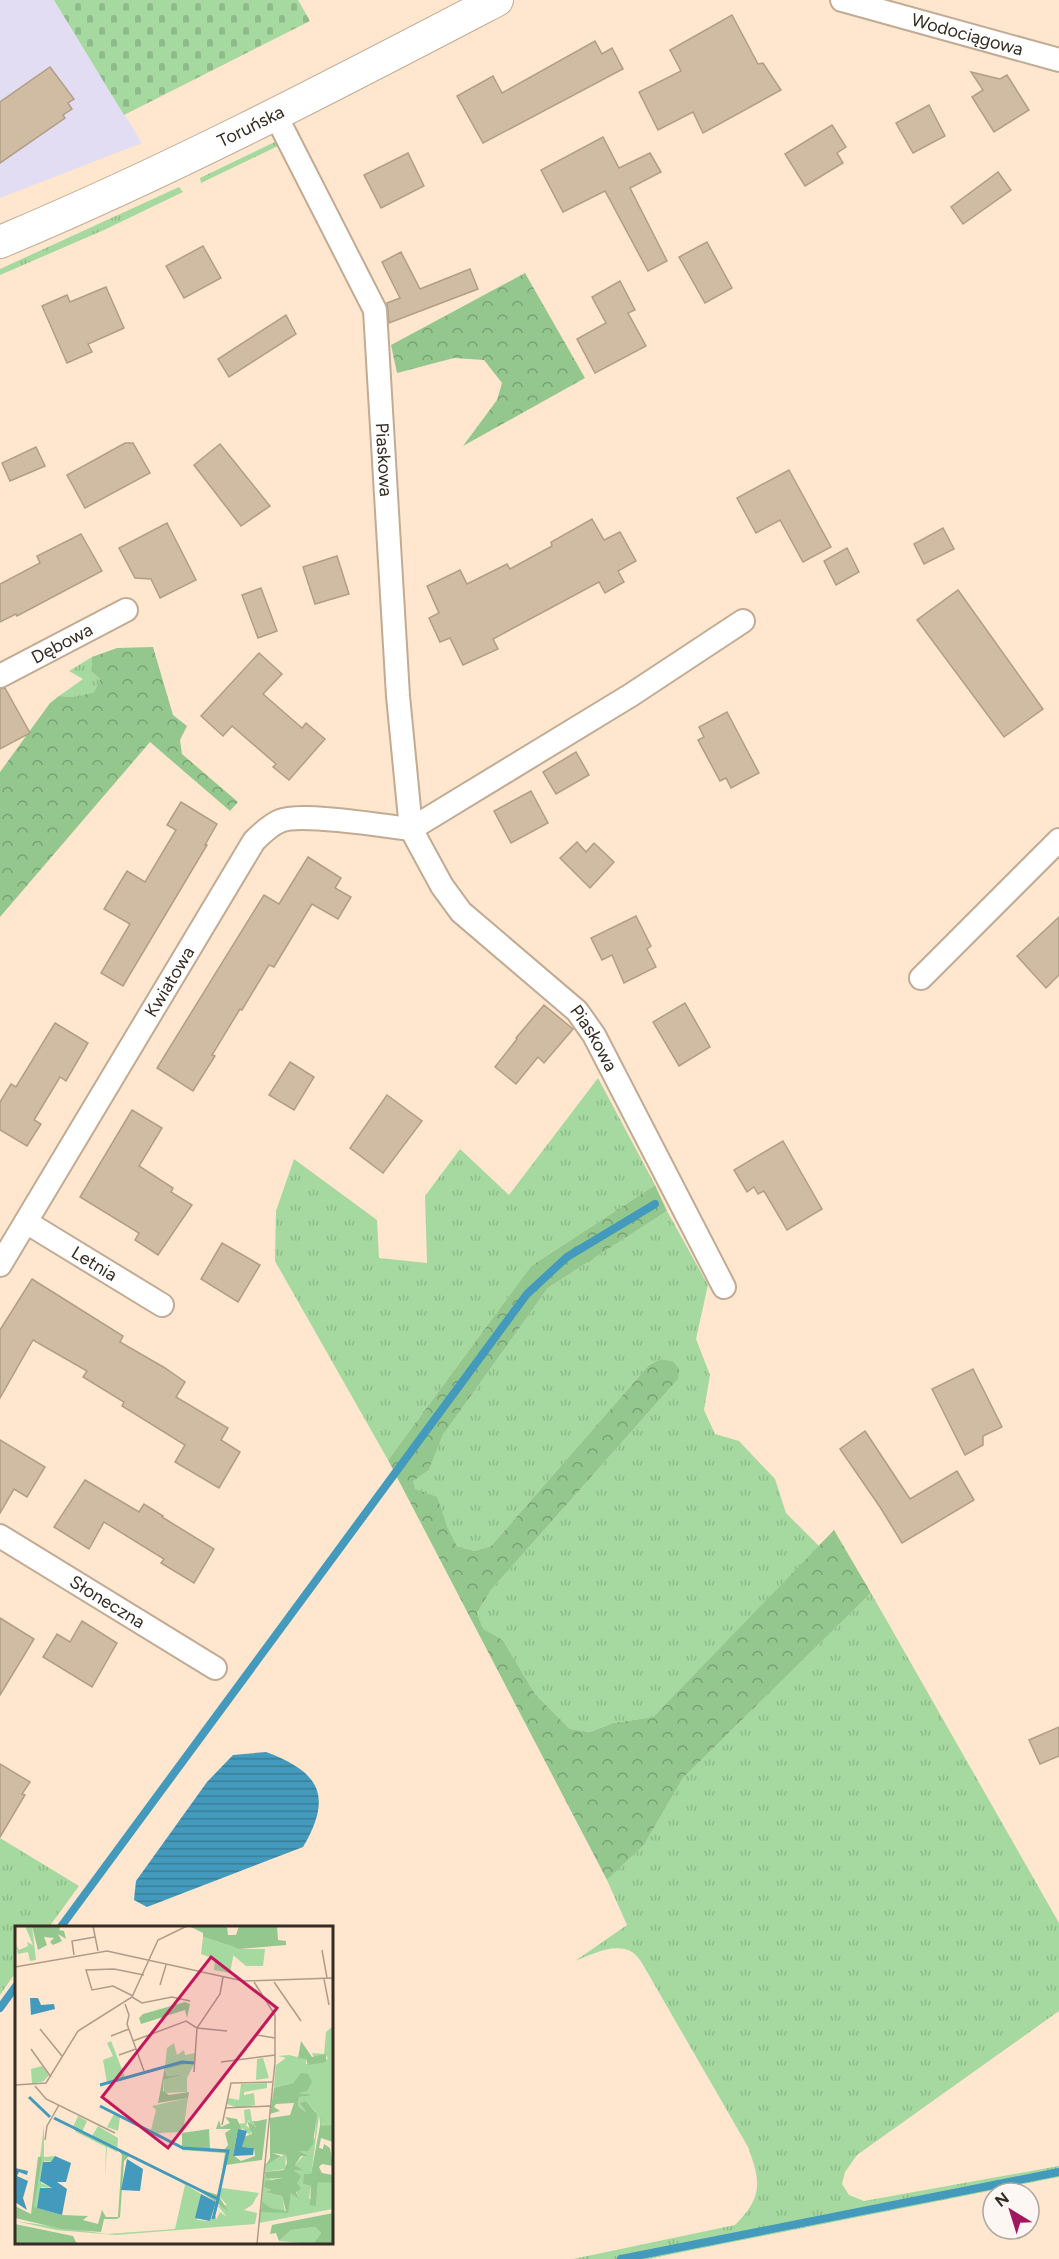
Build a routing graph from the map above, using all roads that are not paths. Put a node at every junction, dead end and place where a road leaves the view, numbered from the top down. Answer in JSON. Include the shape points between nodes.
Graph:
{"nodes":[{"id":1,"x":497,"y":0,"type":"edge"},
{"id":2,"x":842,"y":0,"type":"edge"},
{"id":3,"x":1059,"y":60,"type":"edge"},
{"id":4,"x":275,"y":114,"type":"junction"},
{"id":5,"x":0,"y":242,"type":"edge"},
{"id":6,"x":126,"y":610,"type":"dead end"},
{"id":7,"x":742,"y":621,"type":"dead end"},
{"id":8,"x":0,"y":676,"type":"edge"},
{"id":9,"x":411,"y":829,"type":"junction"},
{"id":10,"x":1059,"y":840,"type":"edge"},
{"id":11,"x":921,"y":978,"type":"dead end"},
{"id":12,"x":26,"y":1222,"type":"junction"},
{"id":13,"x":0,"y":1265,"type":"edge"},
{"id":14,"x":724,"y":1287,"type":"dead end"},
{"id":15,"x":162,"y":1305,"type":"dead end"},
{"id":16,"x":0,"y":1536,"type":"edge"},
{"id":17,"x":215,"y":1668,"type":"dead end"}],
"edges":[{"from":1,"to":4,"type":"main road","name":"Toruńska"},
{"from":2,"to":3,"type":"street","name":"Wodociągowa"},
{"from":4,"to":5,"type":"main road","name":"Toruńska"},
{"from":4,"to":9,"type":"street","name":"Piaskowa","via":[[375,309],[398,696]]},
{"from":6,"to":8,"type":"street","name":"Dębowa"},
{"from":7,"to":9,"type":"street","via":[[631,695]]},
{"from":9,"to":12,"type":"street","name":"Kwiatowa","via":[[315,819],[280,820],[254,841]]},
{"from":9,"to":14,"type":"street","name":"Piaskowa","via":[[461,912],[577,1011],[594,1035]]},
{"from":10,"to":11,"type":"street"},
{"from":12,"to":13,"type":"street","name":"Kwiatowa"},
{"from":12,"to":15,"type":"street","name":"Letnia"},
{"from":16,"to":17,"type":"street","name":"Słoneczna"}]}
